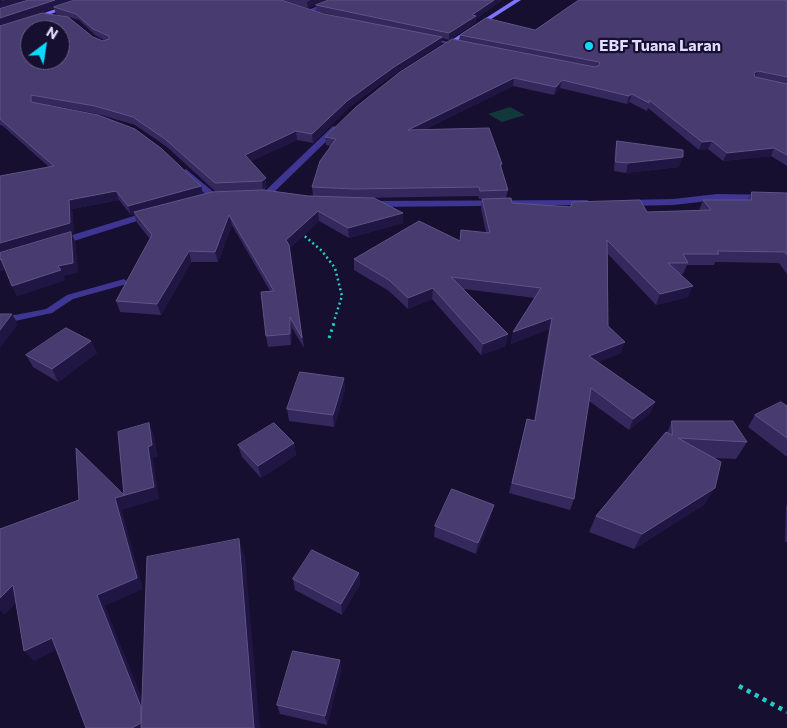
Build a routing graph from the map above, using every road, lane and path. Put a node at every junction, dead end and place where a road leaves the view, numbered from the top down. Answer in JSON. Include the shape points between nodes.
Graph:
{"nodes":[{"id":1,"x":87,"y":0,"type":"edge"},
{"id":2,"x":272,"y":0,"type":"edge"},
{"id":3,"x":336,"y":0,"type":"edge"},
{"id":4,"x":518,"y":0,"type":"edge"},
{"id":5,"x":308,"y":12,"type":"junction"},
{"id":6,"x":42,"y":16,"type":"junction"},
{"id":7,"x":316,"y":16,"type":"edge"},
{"id":8,"x":60,"y":18,"type":"edge"},
{"id":9,"x":0,"y":30,"type":"edge"},
{"id":10,"x":424,"y":38,"type":"edge"},
{"id":11,"x":450,"y":43,"type":"junction"},
{"id":12,"x":468,"y":46,"type":"edge"},
{"id":13,"x":438,"y":52,"type":"edge"},
{"id":14,"x":340,"y":124,"type":"edge"},
{"id":15,"x":177,"y":164,"type":"edge"},
{"id":16,"x":266,"y":195,"type":"edge"},
{"id":17,"x":214,"y":198,"type":"edge"},
{"id":18,"x":787,"y":198,"type":"edge"},
{"id":19,"x":361,"y":203,"type":"edge"},
{"id":20,"x":595,"y":203,"type":"edge"},
{"id":21,"x":614,"y":203,"type":"edge"},
{"id":22,"x":164,"y":210,"type":"edge"},
{"id":23,"x":297,"y":230,"type":"edge"},
{"id":24,"x":47,"y":246,"type":"edge"},
{"id":25,"x":124,"y":282,"type":"edge"},
{"id":26,"x":0,"y":318,"type":"edge"},
{"id":27,"x":329,"y":338,"type":"dead end"},
{"id":28,"x":738,"y":686,"type":"dead end"},
{"id":29,"x":787,"y":712,"type":"edge"}],
"edges":[{"from":1,"to":6,"type":"street"},
{"from":2,"to":5,"type":"street"},
{"from":3,"to":5,"type":"street"},
{"from":4,"to":11,"type":"street"},
{"from":5,"to":7,"type":"lane"},
{"from":6,"to":8,"type":"lane"},
{"from":6,"to":9,"type":"street"},
{"from":10,"to":11,"type":"lane"},
{"from":11,"to":12,"type":"lane"},
{"from":11,"to":13,"type":"street"},
{"from":14,"to":16,"type":"street"},
{"from":15,"to":17,"type":"street"},
{"from":18,"to":21,"type":"street","via":[[717,197]]},
{"from":19,"to":20,"type":"street","via":[[419,206]]},
{"from":22,"to":24,"type":"street"},
{"from":23,"to":27,"type":"path","via":[[322,250],[335,268],[342,296]]},
{"from":25,"to":26,"type":"lane","via":[[70,297],[49,310],[16,318]]},
{"from":28,"to":29,"type":"path"}]}
